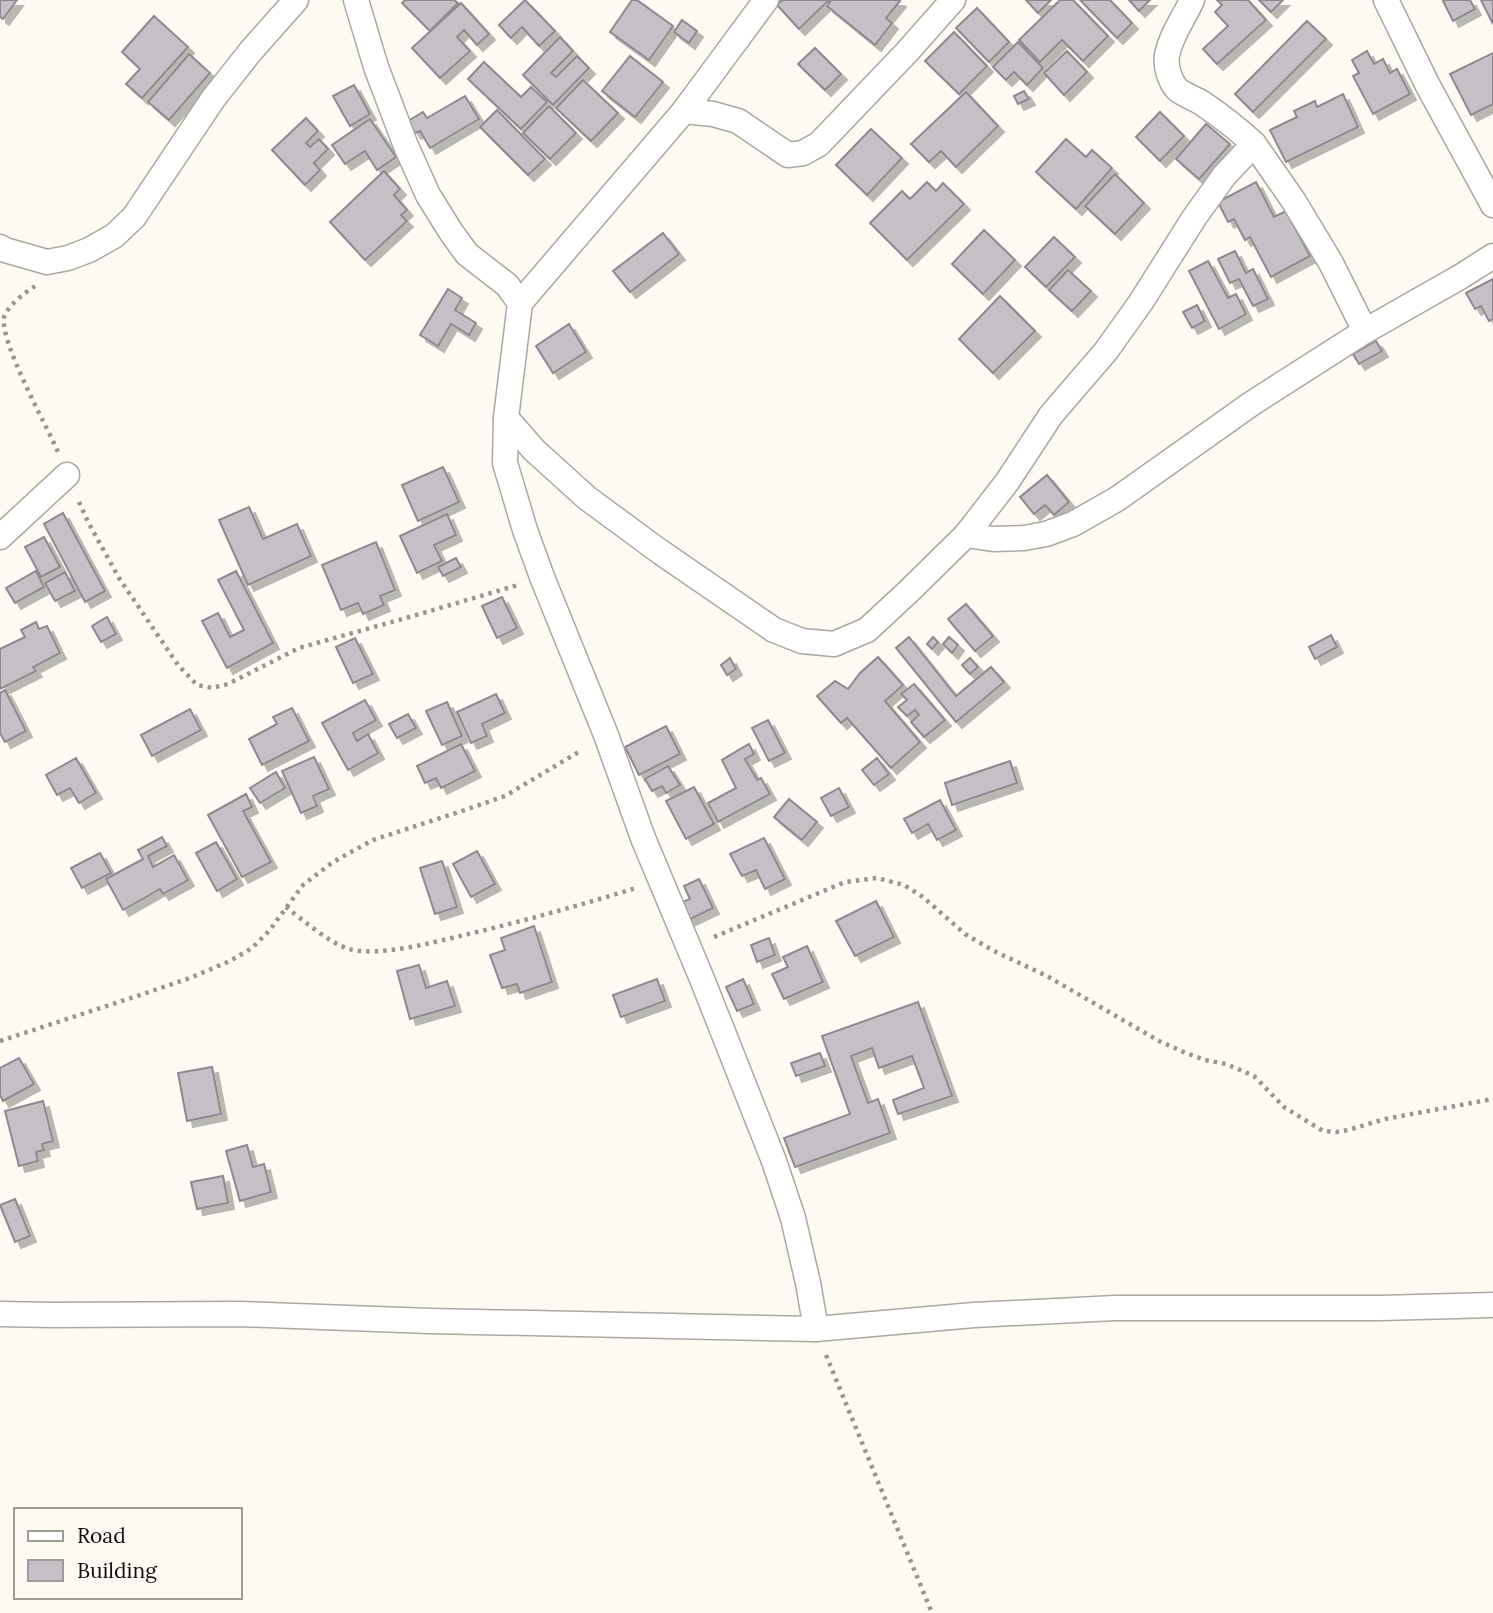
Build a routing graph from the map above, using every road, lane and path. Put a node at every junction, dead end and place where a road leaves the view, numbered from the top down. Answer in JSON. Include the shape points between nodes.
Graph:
{"nodes":[{"id":1,"x":296,"y":0,"type":"edge"},
{"id":2,"x":356,"y":0,"type":"edge"},
{"id":3,"x":766,"y":0,"type":"edge"},
{"id":4,"x":953,"y":0,"type":"edge"},
{"id":5,"x":1192,"y":0,"type":"edge"},
{"id":6,"x":1386,"y":0,"type":"edge"},
{"id":7,"x":684,"y":111,"type":"junction"},
{"id":8,"x":1254,"y":144,"type":"junction"},
{"id":9,"x":1493,"y":205,"type":"edge"},
{"id":10,"x":0,"y":247,"type":"edge"},
{"id":11,"x":1493,"y":256,"type":"edge"},
{"id":12,"x":68,"y":258,"type":"junction"},
{"id":13,"x":520,"y":303,"type":"junction"},
{"id":14,"x":1365,"y":331,"type":"junction"},
{"id":15,"x":506,"y":418,"type":"junction"},
{"id":16,"x":67,"y":475,"type":"junction"},
{"id":17,"x":966,"y":535,"type":"junction"},
{"id":18,"x":0,"y":537,"type":"edge"},
{"id":19,"x":542,"y":577,"type":"junction"},
{"id":20,"x":606,"y":734,"type":"junction"},
{"id":21,"x":661,"y":881,"type":"junction"},
{"id":22,"x":286,"y":907,"type":"junction"},
{"id":23,"x":689,"y":948,"type":"junction"},
{"id":24,"x":0,"y":1041,"type":"edge"},
{"id":25,"x":1493,"y":1099,"type":"edge"},
{"id":26,"x":1493,"y":1306,"type":"edge"},
{"id":27,"x":0,"y":1314,"type":"edge"},
{"id":28,"x":816,"y":1329,"type":"junction"},
{"id":29,"x":932,"y":1613,"type":"edge"}],
"edges":[{"from":1,"to":12,"type":"street","via":[[213,99],[134,217],[114,236]]},
{"from":2,"to":13,"type":"street","via":[[376,67],[428,195],[467,254],[507,285]]},
{"from":3,"to":7,"type":"street"},
{"from":4,"to":7,"type":"street","via":[[819,144],[803,153],[788,155],[738,121]]},
{"from":5,"to":8,"type":"street","via":[[1167,56],[1168,74],[1177,89]]},
{"from":6,"to":9,"type":"street"},
{"from":7,"to":13,"type":"street"},
{"from":8,"to":14,"type":"street","via":[[1332,263]]},
{"from":8,"to":17,"type":"street","via":[[1224,176],[1113,341],[1051,415]]},
{"from":10,"to":12,"type":"street","via":[[47,262]]},
{"from":11,"to":14,"type":"street"},
{"from":12,"to":16,"type":"path","via":[[19,298],[4,317],[12,359]]},
{"from":13,"to":15,"type":"street"},
{"from":14,"to":17,"type":"street","via":[[1073,524],[1024,538]]},
{"from":15,"to":17,"type":"street","via":[[586,498],[774,630],[802,641],[834,645],[867,630]]},
{"from":15,"to":19,"type":"street","via":[[505,463]]},
{"from":16,"to":18,"type":"street"},
{"from":16,"to":19,"type":"path","via":[[119,578],[178,666],[197,685],[228,684],[299,648]]},
{"from":19,"to":20,"type":"street"},
{"from":20,"to":21,"type":"street"},
{"from":20,"to":22,"type":"path","via":[[505,796],[373,840],[343,856],[303,885]]},
{"from":21,"to":22,"type":"path","via":[[497,928],[381,951],[348,948]]},
{"from":21,"to":23,"type":"street"},
{"from":22,"to":24,"type":"path","via":[[253,948],[230,961]]},
{"from":23,"to":25,"type":"path","via":[[845,881],[877,878],[904,885],[965,934],[1159,1041],[1254,1076],[1284,1107],[1322,1131],[1348,1130]]},
{"from":23,"to":28,"type":"street","via":[[793,1218]]},
{"from":26,"to":28,"type":"street","via":[[1115,1308]]},
{"from":27,"to":28,"type":"street","via":[[239,1314]]},
{"from":28,"to":29,"type":"path"}]}
